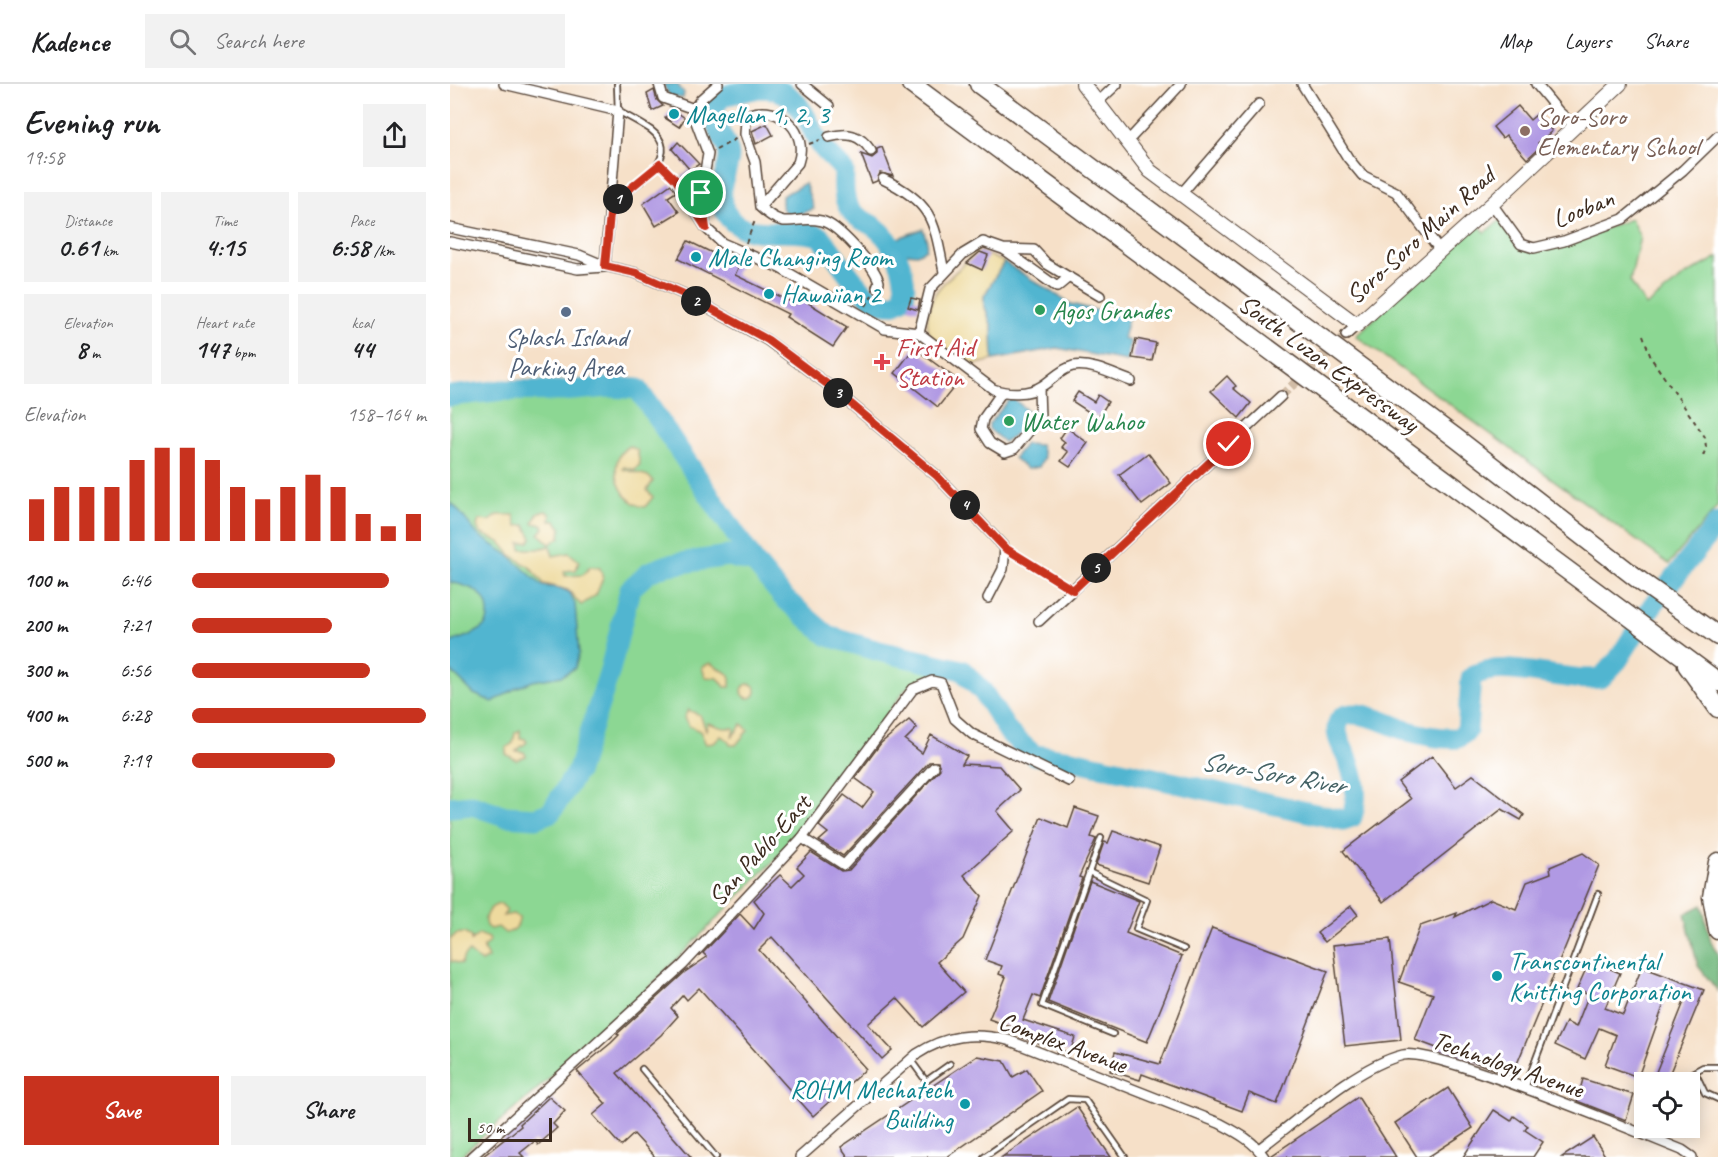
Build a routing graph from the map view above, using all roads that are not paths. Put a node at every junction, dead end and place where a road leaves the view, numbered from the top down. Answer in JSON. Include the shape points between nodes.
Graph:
{"nodes":[{"id":1,"x":504,"y":84,"type":"edge"},
{"id":2,"x":617,"y":84,"type":"edge"},
{"id":3,"x":659,"y":84,"type":"edge"},
{"id":4,"x":718,"y":84,"type":"edge"},
{"id":5,"x":802,"y":84,"type":"edge"},
{"id":6,"x":911,"y":84,"type":"edge"},
{"id":7,"x":979,"y":84,"type":"edge"},
{"id":8,"x":1083,"y":84,"type":"edge"},
{"id":9,"x":1117,"y":84,"type":"edge"},
{"id":10,"x":1181,"y":84,"type":"edge"},
{"id":11,"x":1302,"y":84,"type":"edge"},
{"id":12,"x":1536,"y":84,"type":"edge"},
{"id":13,"x":1620,"y":84,"type":"edge"},
{"id":14,"x":1097,"y":103,"type":"junction"},
{"id":15,"x":1259,"y":104,"type":"dead end"},
{"id":16,"x":829,"y":106,"type":"dead end"},
{"id":17,"x":694,"y":109,"type":"junction"},
{"id":18,"x":618,"y":111,"type":"junction"},
{"id":19,"x":1575,"y":126,"type":"junction"},
{"id":20,"x":1718,"y":136,"type":"edge"},
{"id":21,"x":829,"y":137,"type":"road end"},
{"id":22,"x":1127,"y":142,"type":"junction"},
{"id":23,"x":871,"y":151,"type":"dead end"},
{"id":24,"x":883,"y":179,"type":"dead end"},
{"id":25,"x":676,"y":180,"type":"dead end"},
{"id":26,"x":1180,"y":194,"type":"junction"},
{"id":27,"x":611,"y":204,"type":"junction"},
{"id":28,"x":1492,"y":204,"type":"junction"},
{"id":29,"x":760,"y":207,"type":"junction"},
{"id":30,"x":450,"y":228,"type":"edge"},
{"id":31,"x":706,"y":228,"type":"junction"},
{"id":32,"x":450,"y":242,"type":"edge"},
{"id":33,"x":1003,"y":249,"type":"junction"},
{"id":34,"x":1439,"y":249,"type":"junction"},
{"id":35,"x":605,"y":266,"type":"junction"},
{"id":36,"x":944,"y":272,"type":"junction"},
{"id":37,"x":1069,"y":277,"type":"junction"},
{"id":38,"x":877,"y":287,"type":"road end"},
{"id":39,"x":1100,"y":296,"type":"dead end"},
{"id":40,"x":919,"y":333,"type":"junction"},
{"id":41,"x":1131,"y":381,"type":"dead end"},
{"id":42,"x":1039,"y":389,"type":"junction"},
{"id":43,"x":1002,"y":392,"type":"junction"},
{"id":44,"x":1281,"y":396,"type":"tunnel mouth"},
{"id":45,"x":988,"y":598,"type":"dead end"},
{"id":46,"x":1039,"y":621,"type":"dead end"},
{"id":47,"x":1718,"y":636,"type":"edge"},
{"id":48,"x":1676,"y":649,"type":"junction"},
{"id":49,"x":1718,"y":682,"type":"edge"},
{"id":50,"x":1718,"y":708,"type":"edge"},
{"id":51,"x":934,"y":767,"type":"dead end"},
{"id":52,"x":1069,"y":781,"type":"dead end"},
{"id":53,"x":802,"y":838,"type":"junction"},
{"id":54,"x":1101,"y":838,"type":"dead end"},
{"id":55,"x":1718,"y":862,"type":"edge"},
{"id":56,"x":1089,"y":872,"type":"junction"},
{"id":57,"x":1598,"y":894,"type":"dead end"},
{"id":58,"x":1718,"y":930,"type":"edge"},
{"id":59,"x":1185,"y":949,"type":"dead end"},
{"id":60,"x":1113,"y":1034,"type":"dead end"},
{"id":61,"x":910,"y":1059,"type":"junction"},
{"id":62,"x":950,"y":1064,"type":"dead end"},
{"id":63,"x":1718,"y":1067,"type":"edge"},
{"id":64,"x":642,"y":1069,"type":"dead end"},
{"id":65,"x":1695,"y":1072,"type":"edge"},
{"id":66,"x":1700,"y":1082,"type":"edge"},
{"id":67,"x":1524,"y":1090,"type":"junction"},
{"id":68,"x":1718,"y":1099,"type":"edge"},
{"id":69,"x":1262,"y":1153,"type":"edge"},
{"id":70,"x":471,"y":1157,"type":"edge"},
{"id":71,"x":716,"y":1157,"type":"edge"},
{"id":72,"x":800,"y":1157,"type":"edge"},
{"id":73,"x":984,"y":1157,"type":"edge"},
{"id":74,"x":1125,"y":1157,"type":"edge"},
{"id":75,"x":1692,"y":1157,"type":"edge"}],
"edges":[{"from":1,"to":18,"type":"street"},
{"from":2,"to":18,"type":"lane"},
{"from":3,"to":17,"type":"street","via":[[663,98]]},
{"from":4,"to":17,"type":"street"},
{"from":5,"to":16,"type":"street"},
{"from":6,"to":48,"type":"highway","name":"South Luzon Expressway"},
{"from":7,"to":47,"type":"highway","name":"South Luzon Expressway"},
{"from":8,"to":14,"type":"street","name":"Soro-Soro Main Road"},
{"from":9,"to":14,"type":"street"},
{"from":10,"to":22,"type":"street"},
{"from":11,"to":34,"type":"street","via":[[1362,175],[1396,192]]},
{"from":12,"to":19,"type":"street"},
{"from":13,"to":19,"type":"street","name":"Soro-Soro Main Road"},
{"from":14,"to":22,"type":"street","name":"Soro-Soro Main Road"},
{"from":15,"to":26,"type":"street"},
{"from":17,"to":31,"type":"street","via":[[708,154],[701,193]]},
{"from":18,"to":27,"type":"street"},
{"from":18,"to":27,"type":"lane","via":[[652,130],[662,144],[662,157],[660,164]]},
{"from":19,"to":28,"type":"street","name":"Soro-Soro Main Road"},
{"from":20,"to":28,"type":"street","name":"Looban","via":[[1623,219],[1564,241],[1534,248],[1521,244]]},
{"from":21,"to":23,"type":"street","via":[[857,136]]},
{"from":22,"to":26,"type":"street","name":"Soro-Soro Main Road","via":[[1149,171]]},
{"from":24,"to":36,"type":"street","via":[[914,195],[925,207],[935,228]]},
{"from":25,"to":31,"type":"street"},
{"from":26,"to":34,"type":"street","name":"Soro-Soro Main Road","via":[[1351,330]]},
{"from":27,"to":35,"type":"street"},
{"from":28,"to":34,"type":"street","name":"Soro-Soro Main Road"},
{"from":29,"to":29,"type":"street","via":[[798,163],[800,147],[784,116],[771,111],[750,114],[746,120],[745,134],[755,162]]},
{"from":29,"to":38,"type":"street","via":[[785,223],[822,221],[838,229],[875,272]]},
{"from":30,"to":35,"type":"street","via":[[579,255]]},
{"from":31,"to":40,"type":"street","via":[[722,243],[780,268],[885,329]]},
{"from":32,"to":35,"type":"street","via":[[578,269]]},
{"from":33,"to":36,"type":"street","via":[[983,242],[975,244]]},
{"from":33,"to":37,"type":"street","via":[[1034,249],[1047,264]]},
{"from":33,"to":37,"type":"street","via":[[1057,287]]},
{"from":35,"to":45,"type":"street","via":[[656,282],[768,340],[937,476],[1005,548],[1003,569]]},
{"from":36,"to":40,"type":"street","via":[[930,289]]},
{"from":37,"to":39,"type":"street"},
{"from":40,"to":43,"type":"street","via":[[984,383]]},
{"from":41,"to":42,"type":"street","via":[[1090,367],[1073,366]]},
{"from":42,"to":43,"type":"street"},
{"from":42,"to":43,"type":"street","via":[[1040,418],[1014,449],[1005,452],[990,443],[981,429],[983,419]]},
{"from":44,"to":46,"type":"street"},
{"from":48,"to":49,"type":"highway","name":"South Luzon Expressway"},
{"from":48,"to":50,"type":"highway"},
{"from":51,"to":53,"type":"street","via":[[844,865]]},
{"from":52,"to":53,"type":"street","name":"San Pablo-East","via":[[972,734],[955,719],[941,683],[932,681],[913,689],[903,700]]},
{"from":53,"to":70,"type":"street","name":"San Pablo-East","via":[[683,965]]},
{"from":54,"to":56,"type":"lane"},
{"from":55,"to":58,"type":"highway","via":[[1713,897]]},
{"from":56,"to":59,"type":"lane","via":[[1148,900],[1136,929]]},
{"from":56,"to":60,"type":"lane","via":[[1042,1005]]},
{"from":57,"to":67,"type":"lane"},
{"from":61,"to":62,"type":"lane","via":[[926,1081]]},
{"from":61,"to":69,"type":"street","name":"Complex Avenue","via":[[939,1041],[963,1035],[1008,1040],[1219,1123]]},
{"from":61,"to":72,"type":"street","name":"Complex Avenue"},
{"from":63,"to":65,"type":"lane"},
{"from":64,"to":71,"type":"lane"},
{"from":66,"to":68,"type":"lane","via":[[1705,1093]]},
{"from":67,"to":69,"type":"street","name":"Technology Avenue","via":[[1436,1058],[1401,1055],[1368,1070]]},
{"from":67,"to":75,"type":"street","name":"Technology Avenue"},
{"from":73,"to":74,"type":"lane","via":[[1076,1097],[1085,1100]]}]}
